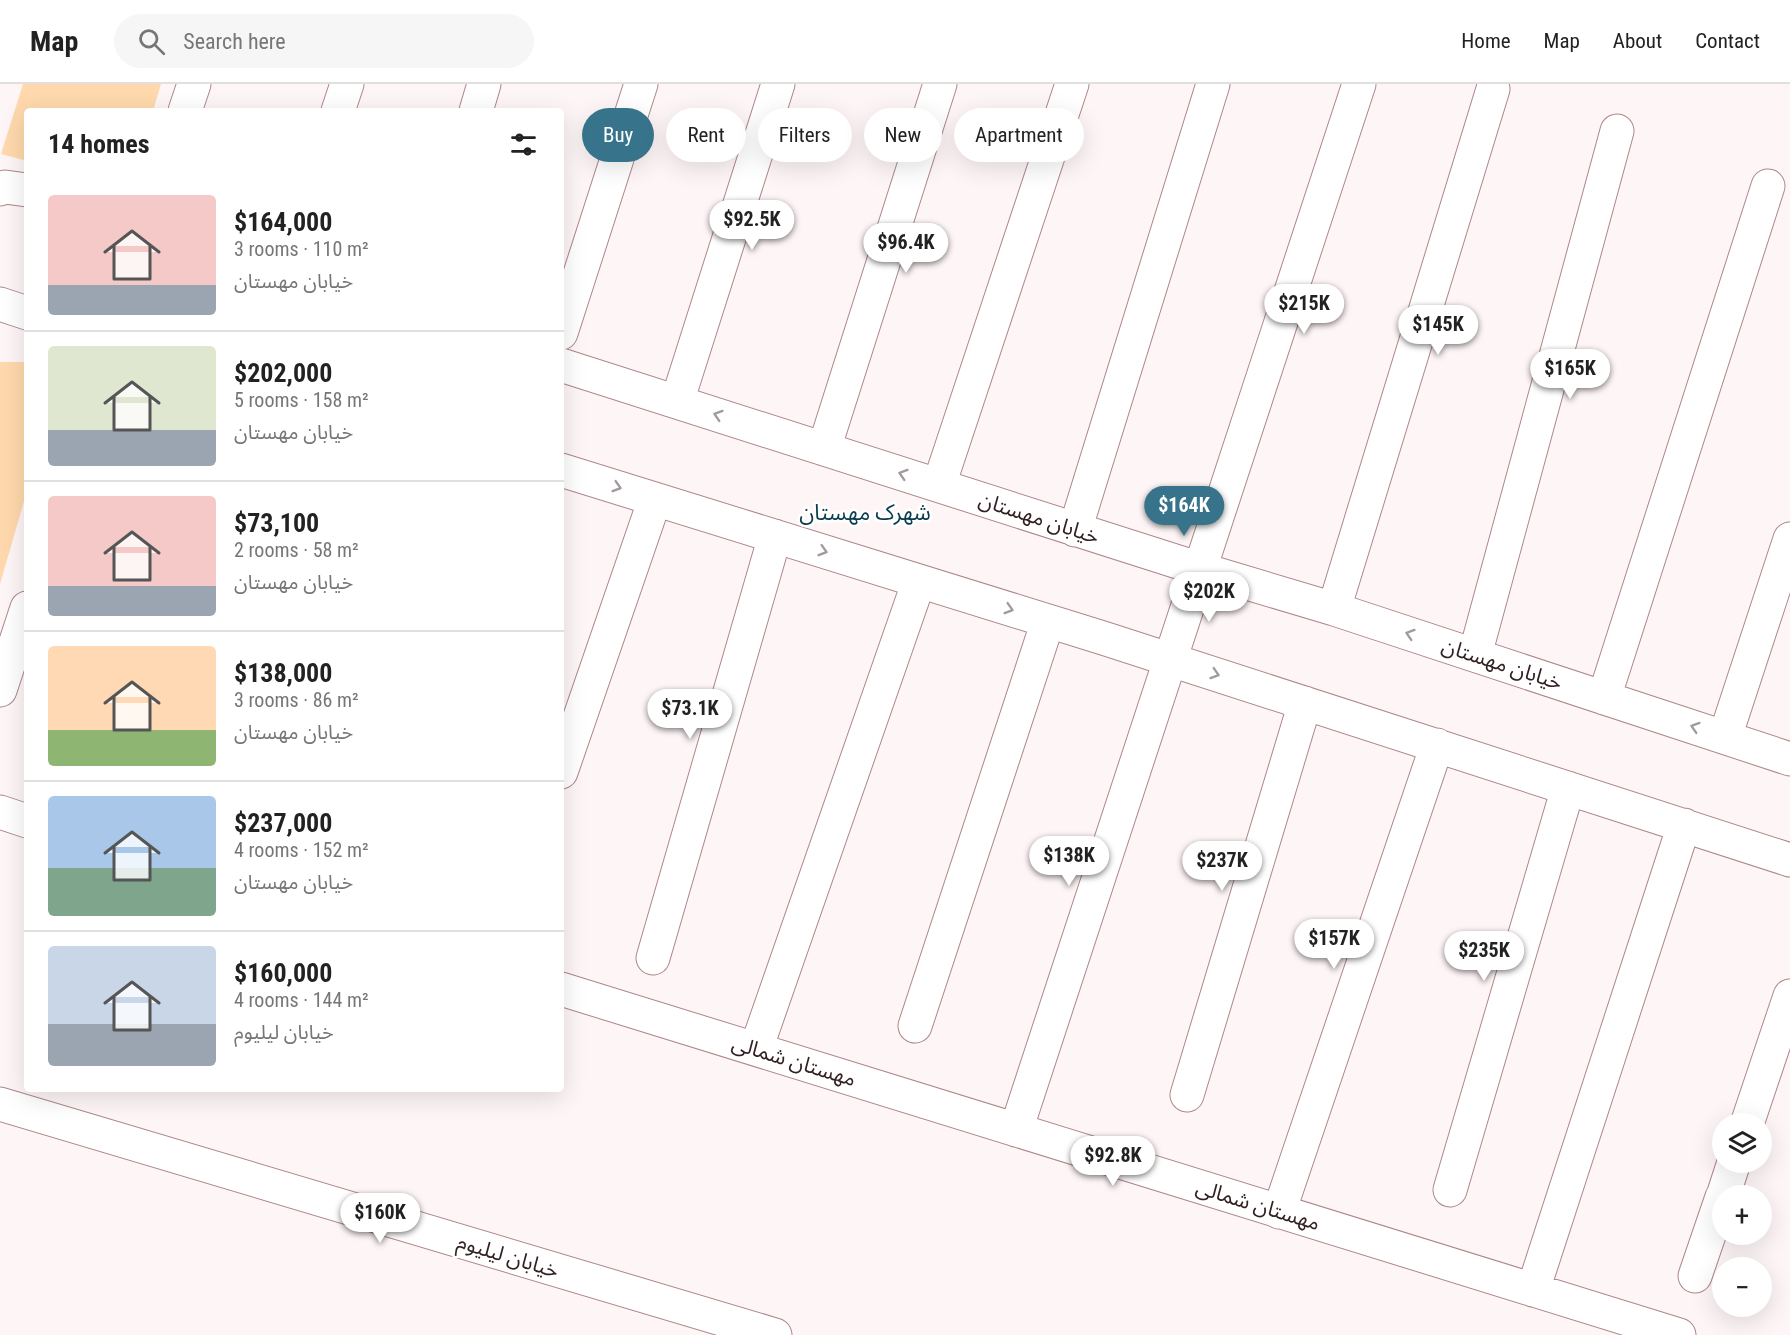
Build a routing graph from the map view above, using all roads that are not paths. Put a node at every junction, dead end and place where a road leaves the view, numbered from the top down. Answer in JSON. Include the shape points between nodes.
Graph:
{"nodes":[{"id":1,"x":194,"y":84,"type":"edge"},
{"id":2,"x":347,"y":84,"type":"edge"},
{"id":3,"x":484,"y":84,"type":"edge"},
{"id":4,"x":641,"y":84,"type":"edge"},
{"id":5,"x":778,"y":84,"type":"edge"},
{"id":6,"x":940,"y":84,"type":"edge"},
{"id":7,"x":1072,"y":84,"type":"edge"},
{"id":8,"x":1213,"y":84,"type":"edge"},
{"id":9,"x":1359,"y":84,"type":"edge"},
{"id":10,"x":1493,"y":89,"type":"dead end"},
{"id":11,"x":186,"y":108,"type":"edge"},
{"id":12,"x":339,"y":108,"type":"edge"},
{"id":13,"x":477,"y":108,"type":"edge"},
{"id":14,"x":1617,"y":131,"type":"dead end"},
{"id":15,"x":1768,"y":186,"type":"dead end"},
{"id":16,"x":0,"y":304,"type":"edge"},
{"id":17,"x":24,"y":312,"type":"edge"},
{"id":18,"x":564,"y":324,"type":"edge"},
{"id":19,"x":564,"y":366,"type":"edge"},
{"id":20,"x":677,"y":402,"type":"junction"},
{"id":21,"x":824,"y":449,"type":"junction"},
{"id":22,"x":564,"y":471,"type":"edge"},
{"id":23,"x":939,"y":485,"type":"junction"},
{"id":24,"x":655,"y":499,"type":"junction"},
{"id":25,"x":1075,"y":530,"type":"junction"},
{"id":26,"x":775,"y":536,"type":"junction"},
{"id":27,"x":1790,"y":539,"type":"edge"},
{"id":28,"x":1200,"y":569,"type":"junction"},
{"id":29,"x":919,"y":581,"type":"junction"},
{"id":30,"x":1334,"y":609,"type":"junction"},
{"id":31,"x":24,"y":617,"type":"edge"},
{"id":32,"x":1048,"y":621,"type":"junction"},
{"id":33,"x":1475,"y":655,"type":"junction"},
{"id":34,"x":1170,"y":660,"type":"junction"},
{"id":35,"x":0,"y":690,"type":"edge"},
{"id":36,"x":1604,"y":698,"type":"junction"},
{"id":37,"x":1305,"y":703,"type":"junction"},
{"id":38,"x":1725,"y":737,"type":"junction"},
{"id":39,"x":1437,"y":746,"type":"junction"},
{"id":40,"x":1790,"y":759,"type":"edge"},
{"id":41,"x":564,"y":763,"type":"edge"},
{"id":42,"x":1568,"y":788,"type":"junction"},
{"id":43,"x":0,"y":812,"type":"edge"},
{"id":44,"x":24,"y":820,"type":"edge"},
{"id":45,"x":1684,"y":825,"type":"junction"},
{"id":46,"x":1790,"y":860,"type":"edge"},
{"id":47,"x":653,"y":958,"type":"dead end"},
{"id":48,"x":564,"y":990,"type":"edge"},
{"id":49,"x":1790,"y":996,"type":"edge"},
{"id":50,"x":915,"y":1026,"type":"dead end"},
{"id":51,"x":756,"y":1049,"type":"junction"},
{"id":52,"x":1187,"y":1095,"type":"dead end"},
{"id":53,"x":0,"y":1104,"type":"edge"},
{"id":54,"x":1751,"y":1113,"type":"edge"},
{"id":55,"x":1016,"y":1130,"type":"junction"},
{"id":56,"x":1450,"y":1190,"type":"dead end"},
{"id":57,"x":1279,"y":1212,"type":"junction"},
{"id":58,"x":1712,"y":1226,"type":"edge"},
{"id":59,"x":1695,"y":1276,"type":"dead end"},
{"id":60,"x":1533,"y":1290,"type":"junction"},
{"id":61,"x":775,"y":1335,"type":"edge"},
{"id":62,"x":1680,"y":1335,"type":"edge"}],
"edges":[{"from":1,"to":11,"type":"street"},
{"from":2,"to":12,"type":"street"},
{"from":3,"to":13,"type":"street"},
{"from":4,"to":18,"type":"street"},
{"from":5,"to":20,"type":"street"},
{"from":6,"to":21,"type":"street"},
{"from":7,"to":23,"type":"street"},
{"from":8,"to":25,"type":"street"},
{"from":9,"to":28,"type":"street"},
{"from":10,"to":30,"type":"street"},
{"from":14,"to":33,"type":"street"},
{"from":15,"to":36,"type":"street"},
{"from":16,"to":17,"type":"street"},
{"from":19,"to":20,"type":"street","name":"خیابان مهستان"},
{"from":21,"to":20,"type":"street","name":"خیابان مهستان","one_way":true},
{"from":23,"to":21,"type":"street","name":"خیابان مهستان","one_way":true},
{"from":22,"to":24,"type":"street","one_way":true},
{"from":23,"to":25,"type":"street","name":"خیابان مهستان"},
{"from":24,"to":26,"type":"street"},
{"from":24,"to":41,"type":"street"},
{"from":25,"to":28,"type":"street","name":"خیابان مهستان"},
{"from":26,"to":29,"type":"street","one_way":true},
{"from":26,"to":47,"type":"street"},
{"from":27,"to":38,"type":"street"},
{"from":28,"to":30,"type":"street","name":"خیابان مهستان"},
{"from":28,"to":34,"type":"street"},
{"from":29,"to":32,"type":"street","one_way":true},
{"from":29,"to":51,"type":"street"},
{"from":33,"to":30,"type":"street","name":"خیابان مهستان","one_way":true},
{"from":31,"to":35,"type":"street"},
{"from":32,"to":34,"type":"street"},
{"from":32,"to":50,"type":"street"},
{"from":33,"to":36,"type":"street","name":"خیابان مهستان"},
{"from":34,"to":37,"type":"street","one_way":true},
{"from":34,"to":55,"type":"street"},
{"from":38,"to":36,"type":"street","name":"خیابان مهستان","one_way":true},
{"from":37,"to":39,"type":"street"},
{"from":37,"to":52,"type":"street"},
{"from":38,"to":40,"type":"street","name":"خیابان مهستان"},
{"from":39,"to":42,"type":"street"},
{"from":39,"to":57,"type":"street"},
{"from":42,"to":45,"type":"street"},
{"from":42,"to":56,"type":"street"},
{"from":43,"to":44,"type":"street"},
{"from":45,"to":46,"type":"street"},
{"from":45,"to":60,"type":"street"},
{"from":48,"to":51,"type":"street","name":"مهستان شمالی"},
{"from":49,"to":54,"type":"street"},
{"from":51,"to":55,"type":"street","name":"مهستان شمالی"},
{"from":53,"to":61,"type":"street","name":"خیابان لیلیوم"},
{"from":55,"to":57,"type":"street","name":"مهستان شمالی"},
{"from":57,"to":60,"type":"street","name":"مهستان شمالی"},
{"from":58,"to":59,"type":"street"},
{"from":60,"to":62,"type":"street","name":"مهستان شمالی"}]}
